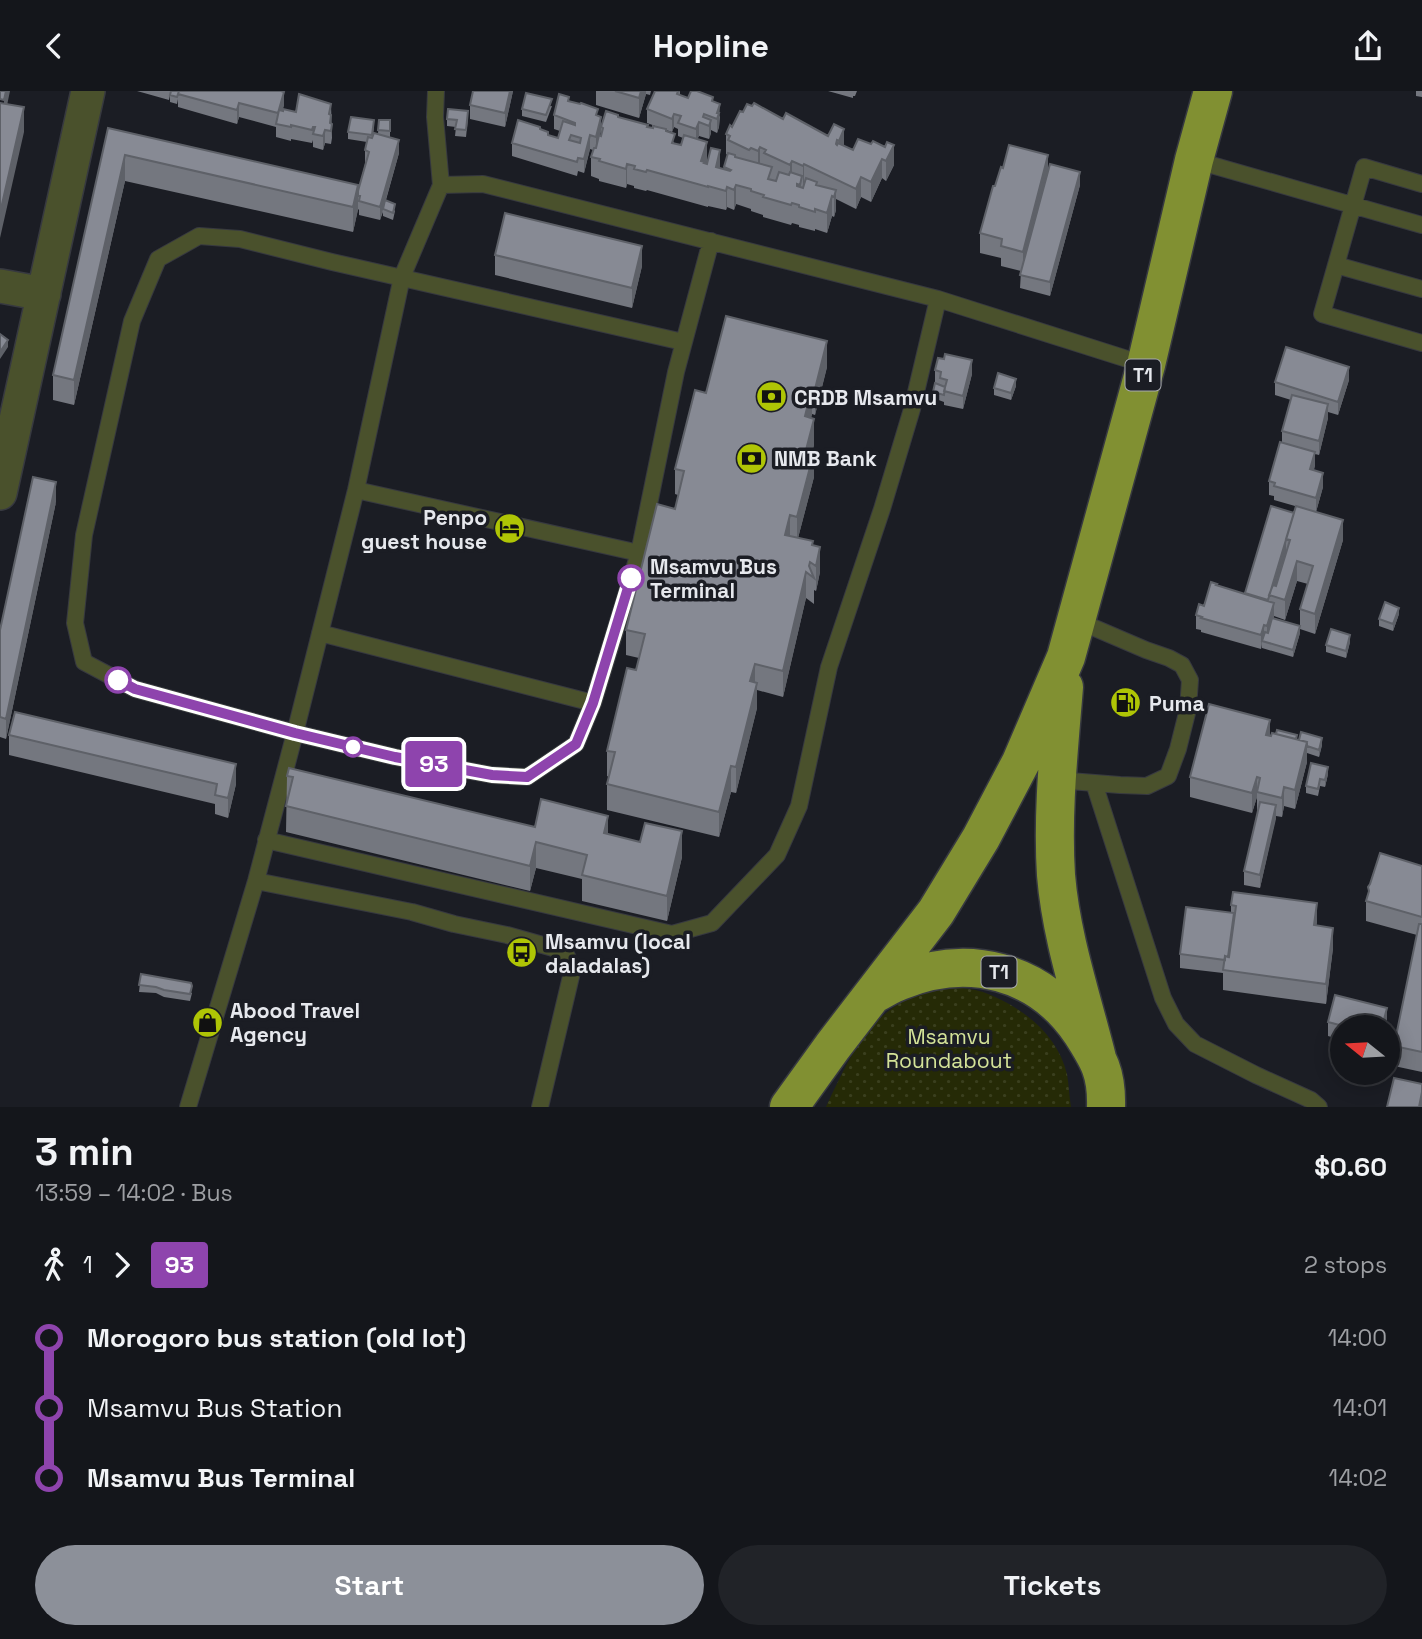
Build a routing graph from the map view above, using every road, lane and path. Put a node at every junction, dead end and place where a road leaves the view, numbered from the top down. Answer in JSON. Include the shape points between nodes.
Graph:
{"nodes":[{"id":1,"x":88,"y":91,"type":"edge"},
{"id":2,"x":436,"y":91,"type":"edge"},
{"id":3,"x":1213,"y":91,"type":"edge"},
{"id":4,"x":1194,"y":160,"type":"junction"},
{"id":5,"x":1422,"y":184,"type":"edge"},
{"id":6,"x":441,"y":185,"type":"junction"},
{"id":7,"x":1353,"y":206,"type":"junction"},
{"id":8,"x":1422,"y":226,"type":"edge"},
{"id":9,"x":711,"y":241,"type":"junction"},
{"id":10,"x":1336,"y":265,"type":"junction"},
{"id":11,"x":402,"y":277,"type":"junction"},
{"id":12,"x":0,"y":286,"type":"edge"},
{"id":13,"x":1422,"y":289,"type":"edge"},
{"id":14,"x":44,"y":294,"type":"junction"},
{"id":15,"x":938,"y":299,"type":"junction"},
{"id":16,"x":684,"y":342,"type":"junction"},
{"id":17,"x":1422,"y":343,"type":"edge"},
{"id":18,"x":1146,"y":365,"type":"junction"},
{"id":19,"x":356,"y":489,"type":"junction"},
{"id":20,"x":0,"y":493,"type":"edge"},
{"id":21,"x":639,"y":553,"type":"junction"},
{"id":22,"x":1076,"y":620,"type":"junction"},
{"id":23,"x":320,"y":633,"type":"junction"},
{"id":24,"x":1066,"y":657,"type":"junction"},
{"id":25,"x":593,"y":703,"type":"junction"},
{"id":26,"x":295,"y":733,"type":"junction"},
{"id":27,"x":1075,"y":781,"type":"junction"},
{"id":28,"x":266,"y":839,"type":"junction"},
{"id":29,"x":256,"y":881,"type":"junction"},
{"id":30,"x":871,"y":996,"type":"junction"},
{"id":31,"x":833,"y":1046,"type":"junction"},
{"id":32,"x":1097,"y":1058,"type":"junction"},
{"id":33,"x":188,"y":1107,"type":"edge"},
{"id":34,"x":540,"y":1107,"type":"edge"},
{"id":35,"x":789,"y":1107,"type":"edge"},
{"id":36,"x":802,"y":1107,"type":"edge"},
{"id":37,"x":1105,"y":1107,"type":"edge"},
{"id":38,"x":1319,"y":1107,"type":"edge"}],
"edges":[{"from":1,"to":14,"type":"street"},
{"from":2,"to":6,"type":"lane"},
{"from":3,"to":4,"type":"highway","number":"T1"},
{"from":4,"to":7,"type":"lane"},
{"from":4,"to":18,"type":"highway","number":"T1"},
{"from":5,"to":7,"type":"lane","via":[[1364,167]]},
{"from":6,"to":9,"type":"lane","via":[[483,184]]},
{"from":6,"to":11,"type":"lane"},
{"from":7,"to":8,"type":"lane"},
{"from":7,"to":10,"type":"lane"},
{"from":9,"to":15,"type":"lane"},
{"from":9,"to":16,"type":"lane"},
{"from":10,"to":13,"type":"lane"},
{"from":10,"to":17,"type":"lane","via":[[1322,314]]},
{"from":11,"to":16,"type":"lane"},
{"from":11,"to":19,"type":"lane"},
{"from":11,"to":26,"type":"lane","via":[[240,239],[199,236],[158,260],[132,321],[84,535],[75,624],[84,662],[135,689]]},
{"from":12,"to":14,"type":"street"},
{"from":14,"to":20,"type":"street"},
{"from":15,"to":18,"type":"lane"},
{"from":15,"to":28,"type":"lane","via":[[908,422],[829,667],[799,806],[777,855],[712,923],[672,934]]},
{"from":16,"to":21,"type":"lane"},
{"from":18,"to":22,"type":"highway","number":"T1"},
{"from":19,"to":21,"type":"lane"},
{"from":19,"to":23,"type":"lane"},
{"from":21,"to":25,"type":"lane"},
{"from":22,"to":24,"type":"highway","number":"T1"},
{"from":22,"to":27,"type":"lane","via":[[1169,657],[1182,665],[1191,680],[1188,709],[1168,776],[1147,786]]},
{"from":23,"to":25,"type":"lane"},
{"from":23,"to":26,"type":"lane"},
{"from":24,"to":27,"type":"highway","number":"T1"},
{"from":24,"to":30,"type":"highway","number":"T1","via":[[1021,762],[981,838],[936,912]]},
{"from":25,"to":26,"type":"lane","via":[[576,744],[527,777],[395,757]]},
{"from":26,"to":28,"type":"lane"},
{"from":27,"to":32,"type":"highway","number":"T1","via":[[1054,811],[1056,876],[1064,930]]},
{"from":27,"to":38,"type":"lane","via":[[1176,1024],[1195,1044]]},
{"from":28,"to":29,"type":"lane"},
{"from":29,"to":33,"type":"lane"},
{"from":29,"to":34,"type":"lane","via":[[412,912],[565,951],[573,968]]},
{"from":30,"to":31,"type":"highway","number":"T1"},
{"from":30,"to":32,"type":"highway","number":"T1","via":[[925,972],[978,967],[997,972],[1024,982],[1055,1002]]},
{"from":31,"to":35,"type":"highway"},
{"from":31,"to":36,"type":"highway","number":"T1"},
{"from":32,"to":37,"type":"highway","number":"T1","via":[[1106,1087]]}]}
